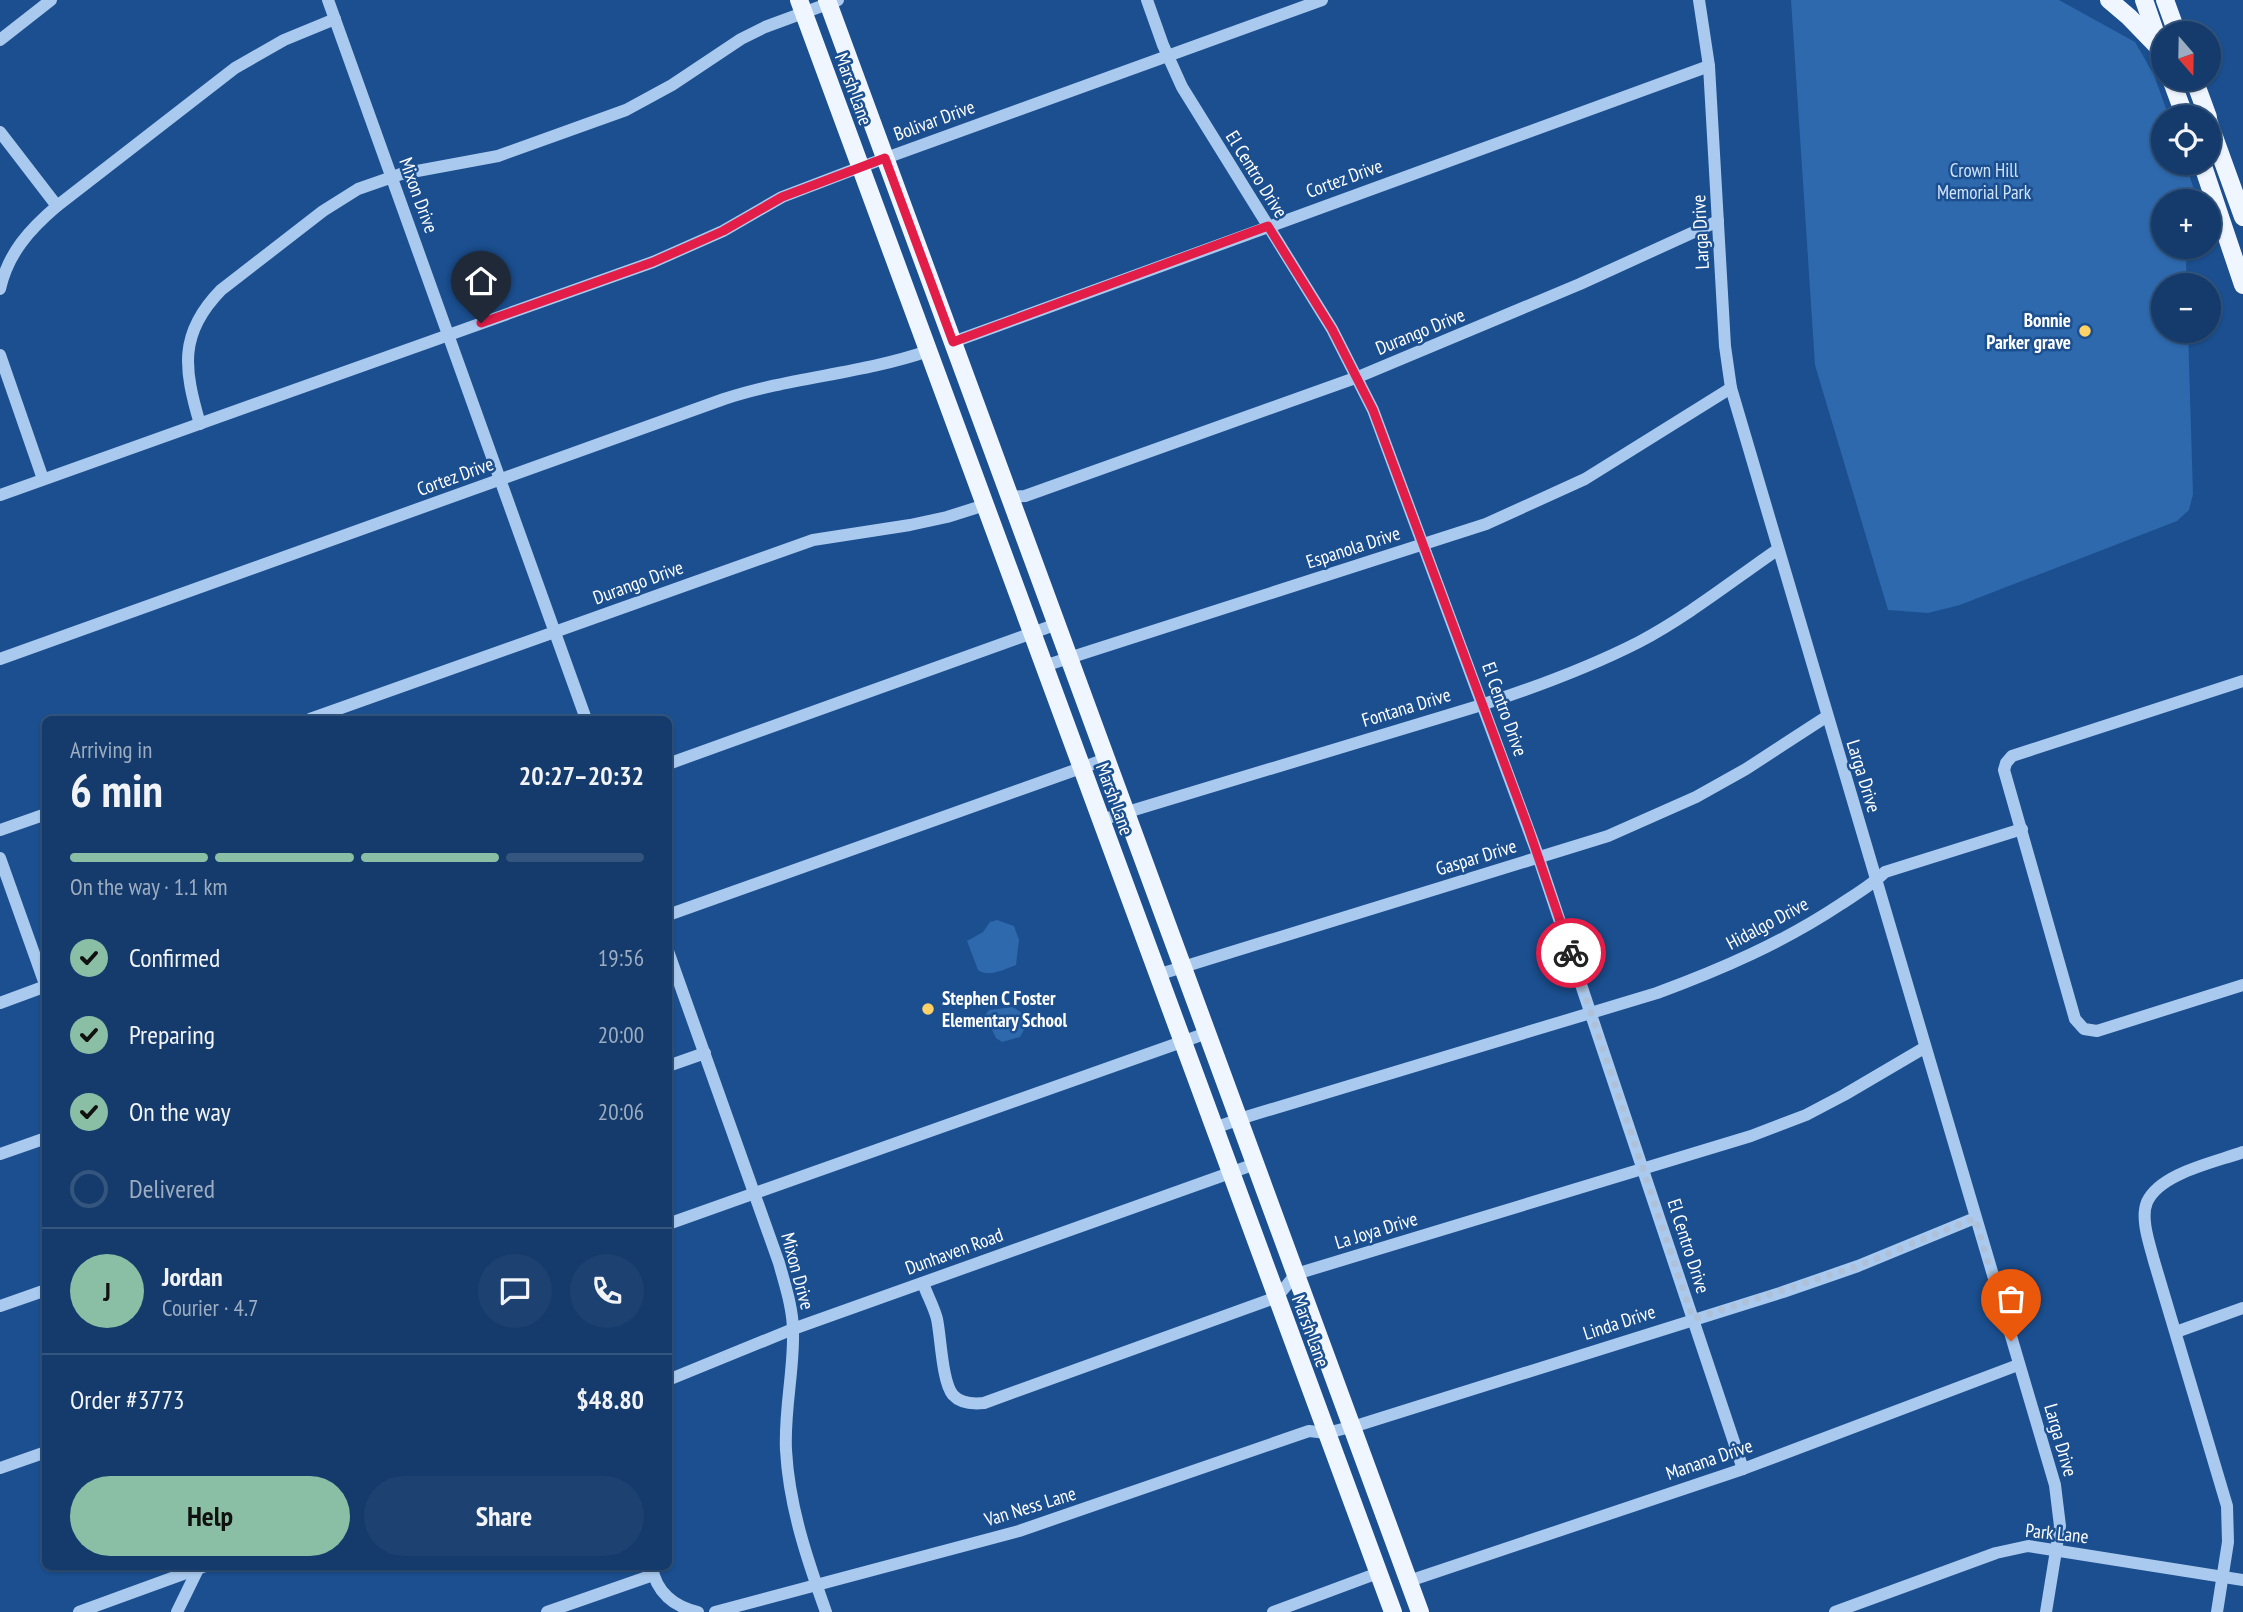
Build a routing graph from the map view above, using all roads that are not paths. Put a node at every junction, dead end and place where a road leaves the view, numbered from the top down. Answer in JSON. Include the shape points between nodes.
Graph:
{"nodes":[{"id":1,"x":51,"y":0,"type":"edge"},
{"id":2,"x":328,"y":0,"type":"edge"},
{"id":3,"x":1147,"y":0,"type":"edge"},
{"id":4,"x":1322,"y":0,"type":"edge"},
{"id":5,"x":1699,"y":0,"type":"edge"},
{"id":6,"x":2109,"y":0,"type":"edge"},
{"id":7,"x":2144,"y":0,"type":"edge"},
{"id":8,"x":2165,"y":0,"type":"edge"},
{"id":9,"x":831,"y":1,"type":"edge"},
{"id":10,"x":801,"y":6,"type":"edge"},
{"id":11,"x":1287,"y":6,"type":"edge"},
{"id":12,"x":335,"y":19,"type":"junction"},
{"id":13,"x":2151,"y":21,"type":"edge"},
{"id":14,"x":2173,"y":21,"type":"edge"},
{"id":15,"x":0,"y":40,"type":"edge"},
{"id":16,"x":2151,"y":41,"type":"edge"},
{"id":17,"x":1168,"y":55,"type":"junction"},
{"id":18,"x":1709,"y":66,"type":"junction"},
{"id":19,"x":0,"y":132,"type":"edge"},
{"id":20,"x":2221,"y":153,"type":"edge"},
{"id":21,"x":885,"y":158,"type":"junction"},
{"id":22,"x":2224,"y":161,"type":"junction"},
{"id":23,"x":2221,"y":162,"type":"edge"},
{"id":24,"x":860,"y":167,"type":"junction"},
{"id":25,"x":392,"y":176,"type":"junction"},
{"id":26,"x":57,"y":206,"type":"junction"},
{"id":27,"x":2241,"y":210,"type":"edge"},
{"id":28,"x":2221,"y":211,"type":"edge"},
{"id":29,"x":2221,"y":220,"type":"edge"},
{"id":30,"x":1718,"y":221,"type":"junction"},
{"id":31,"x":1268,"y":226,"type":"junction"},
{"id":32,"x":2243,"y":285,"type":"edge"},
{"id":33,"x":0,"y":289,"type":"edge"},
{"id":34,"x":448,"y":334,"type":"junction"},
{"id":35,"x":953,"y":342,"type":"junction"},
{"id":36,"x":928,"y":351,"type":"junction"},
{"id":37,"x":0,"y":355,"type":"edge"},
{"id":38,"x":1358,"y":377,"type":"junction"},
{"id":39,"x":1731,"y":388,"type":"junction"},
{"id":40,"x":200,"y":424,"type":"junction"},
{"id":41,"x":43,"y":479,"type":"junction"},
{"id":42,"x":500,"y":480,"type":"junction"},
{"id":43,"x":0,"y":495,"type":"edge"},
{"id":44,"x":1010,"y":497,"type":"junction"},
{"id":45,"x":985,"y":505,"type":"junction"},
{"id":46,"x":1423,"y":544,"type":"junction"},
{"id":47,"x":1777,"y":550,"type":"junction"},
{"id":48,"x":1057,"y":624,"type":"junction"},
{"id":49,"x":554,"y":632,"type":"junction"},
{"id":50,"x":1032,"y":634,"type":"junction"},
{"id":51,"x":1069,"y":658,"type":"junction"},
{"id":52,"x":0,"y":659,"type":"edge"},
{"id":53,"x":1044,"y":666,"type":"junction"},
{"id":54,"x":2243,"y":681,"type":"edge"},
{"id":55,"x":1483,"y":704,"type":"junction"},
{"id":56,"x":318,"y":716,"type":"edge"},
{"id":57,"x":585,"y":716,"type":"edge"},
{"id":58,"x":1826,"y":717,"type":"junction"},
{"id":59,"x":1106,"y":759,"type":"junction"},
{"id":60,"x":672,"y":763,"type":"edge"},
{"id":61,"x":1082,"y":768,"type":"junction"},
{"id":62,"x":1126,"y":812,"type":"junction"},
{"id":63,"x":42,"y":815,"type":"edge"},
{"id":64,"x":1101,"y":820,"type":"junction"},
{"id":65,"x":2022,"y":829,"type":"junction"},
{"id":66,"x":0,"y":830,"type":"edge"},
{"id":67,"x":0,"y":858,"type":"edge"},
{"id":68,"x":1539,"y":858,"type":"junction"},
{"id":69,"x":1876,"y":881,"type":"junction"},
{"id":70,"x":672,"y":914,"type":"edge"},
{"id":71,"x":672,"y":962,"type":"edge"},
{"id":72,"x":1182,"y":966,"type":"junction"},
{"id":73,"x":1157,"y":975,"type":"junction"},
{"id":74,"x":42,"y":978,"type":"edge"},
{"id":75,"x":2243,"y":985,"type":"edge"},
{"id":76,"x":42,"y":988,"type":"edge"},
{"id":77,"x":0,"y":1003,"type":"edge"},
{"id":78,"x":1590,"y":1013,"type":"junction"},
{"id":79,"x":1207,"y":1033,"type":"junction"},
{"id":80,"x":1182,"y":1041,"type":"junction"},
{"id":81,"x":1924,"y":1048,"type":"junction"},
{"id":82,"x":705,"y":1053,"type":"junction"},
{"id":83,"x":672,"y":1065,"type":"edge"},
{"id":84,"x":1238,"y":1119,"type":"junction"},
{"id":85,"x":1214,"y":1128,"type":"junction"},
{"id":86,"x":42,"y":1139,"type":"edge"},
{"id":87,"x":2243,"y":1152,"type":"edge"},
{"id":88,"x":0,"y":1154,"type":"edge"},
{"id":89,"x":1255,"y":1164,"type":"junction"},
{"id":90,"x":1644,"y":1169,"type":"junction"},
{"id":91,"x":1231,"y":1172,"type":"junction"},
{"id":92,"x":755,"y":1193,"type":"junction"},
{"id":93,"x":1975,"y":1218,"type":"junction"},
{"id":94,"x":672,"y":1223,"type":"edge"},
{"id":95,"x":1296,"y":1274,"type":"junction"},
{"id":96,"x":923,"y":1283,"type":"junction"},
{"id":97,"x":42,"y":1291,"type":"edge"},
{"id":98,"x":1277,"y":1297,"type":"junction"},
{"id":99,"x":0,"y":1306,"type":"edge"},
{"id":100,"x":2243,"y":1308,"type":"edge"},
{"id":101,"x":1693,"y":1319,"type":"junction"},
{"id":102,"x":793,"y":1329,"type":"junction"},
{"id":103,"x":2176,"y":1332,"type":"junction"},
{"id":104,"x":2018,"y":1365,"type":"junction"},
{"id":105,"x":672,"y":1378,"type":"edge"},
{"id":106,"x":1352,"y":1427,"type":"junction"},
{"id":107,"x":1327,"y":1433,"type":"junction"},
{"id":108,"x":42,"y":1453,"type":"edge"},
{"id":109,"x":0,"y":1468,"type":"edge"},
{"id":110,"x":1743,"y":1469,"type":"junction"},
{"id":111,"x":1393,"y":1540,"type":"junction"},
{"id":112,"x":2056,"y":1549,"type":"junction"},
{"id":113,"x":192,"y":1570,"type":"edge"},
{"id":114,"x":198,"y":1570,"type":"edge"},
{"id":115,"x":652,"y":1570,"type":"edge"},
{"id":116,"x":1378,"y":1573,"type":"junction"},
{"id":117,"x":2223,"y":1577,"type":"junction"},
{"id":118,"x":2243,"y":1580,"type":"edge"},
{"id":119,"x":1409,"y":1581,"type":"junction"},
{"id":120,"x":817,"y":1586,"type":"junction"},
{"id":121,"x":79,"y":1612,"type":"edge"},
{"id":122,"x":177,"y":1612,"type":"edge"},
{"id":123,"x":547,"y":1612,"type":"edge"},
{"id":124,"x":698,"y":1612,"type":"edge"},
{"id":125,"x":715,"y":1612,"type":"edge"},
{"id":126,"x":826,"y":1612,"type":"edge"},
{"id":127,"x":1273,"y":1612,"type":"edge"},
{"id":128,"x":1394,"y":1612,"type":"edge"},
{"id":129,"x":1420,"y":1612,"type":"edge"},
{"id":130,"x":1835,"y":1612,"type":"edge"},
{"id":131,"x":2046,"y":1612,"type":"edge"},
{"id":132,"x":2217,"y":1612,"type":"edge"}],
"edges":[{"from":1,"to":15,"type":"street"},
{"from":2,"to":12,"type":"street","name":"Mixon Drive"},
{"from":3,"to":17,"type":"street","name":"El Centro Drive"},
{"from":4,"to":11,"type":"street","name":"Bolivar Drive"},
{"from":5,"to":18,"type":"street","name":"Larga Drive"},
{"from":6,"to":16,"type":"main road"},
{"from":7,"to":13,"type":"main road"},
{"from":8,"to":14,"type":"main road"},
{"from":9,"to":10,"type":"street"},
{"from":9,"to":21,"type":"main road","name":"Marsh Lane"},
{"from":10,"to":24,"type":"main road","name":"Marsh Lane"},
{"from":10,"to":25,"type":"street","via":[[626,110],[498,156]]},
{"from":11,"to":17,"type":"street","name":"Bolivar Drive"},
{"from":12,"to":25,"type":"street","name":"Mixon Drive"},
{"from":12,"to":26,"type":"street","via":[[284,40],[235,68]]},
{"from":17,"to":21,"type":"street","name":"Bolivar Drive"},
{"from":17,"to":31,"type":"street","name":"El Centro Drive","via":[[1205,126]]},
{"from":18,"to":30,"type":"street","name":"Larga Drive"},
{"from":18,"to":31,"type":"street","name":"Cortez Drive"},
{"from":19,"to":26,"type":"street"},
{"from":20,"to":22,"type":"main road"},
{"from":21,"to":24,"type":"street","name":"Bolivar Drive"},
{"from":21,"to":35,"type":"main road","name":"Marsh Lane"},
{"from":22,"to":23,"type":"main road"},
{"from":22,"to":27,"type":"main road"},
{"from":24,"to":34,"type":"street","name":"Bolivar Drive","via":[[782,197],[723,231],[653,262]]},
{"from":24,"to":36,"type":"main road","name":"Marsh Lane"},
{"from":25,"to":34,"type":"street","name":"Mixon Drive"},
{"from":25,"to":40,"type":"street","via":[[337,201],[204,307],[190,338],[187,362]]},
{"from":26,"to":33,"type":"street","via":[[23,239]]},
{"from":27,"to":28,"type":"main road"},
{"from":29,"to":32,"type":"main road"},
{"from":30,"to":38,"type":"street","name":"Durango Drive"},
{"from":30,"to":39,"type":"street","name":"Larga Drive"},
{"from":31,"to":35,"type":"street","name":"Cortez Drive"},
{"from":31,"to":38,"type":"street","name":"El Centro Drive"},
{"from":34,"to":40,"type":"street","name":"Bolivar Drive"},
{"from":34,"to":42,"type":"street","name":"Mixon Drive"},
{"from":35,"to":36,"type":"main road"},
{"from":35,"to":44,"type":"main road","name":"Marsh Lane"},
{"from":36,"to":42,"type":"street","name":"Cortez Drive","via":[[853,372],[756,389]]},
{"from":36,"to":45,"type":"main road","name":"Marsh Lane"},
{"from":37,"to":41,"type":"street"},
{"from":38,"to":44,"type":"street","name":"Durango Drive","via":[[1025,496]]},
{"from":38,"to":46,"type":"street","name":"El Centro Drive"},
{"from":39,"to":46,"type":"street","name":"Espanola Drive","via":[[1585,479],[1486,524]]},
{"from":39,"to":47,"type":"street","name":"Larga Drive"},
{"from":40,"to":41,"type":"street","name":"Bolivar Drive"},
{"from":41,"to":43,"type":"street","name":"Bolivar Drive"},
{"from":42,"to":49,"type":"street","name":"Mixon Drive"},
{"from":42,"to":52,"type":"street","name":"Cortez Drive"},
{"from":44,"to":45,"type":"main road"},
{"from":44,"to":48,"type":"main road","name":"Marsh Lane"},
{"from":45,"to":49,"type":"street","name":"Durango Drive","via":[[934,520],[813,540]]},
{"from":45,"to":50,"type":"main road","name":"Marsh Lane"},
{"from":46,"to":51,"type":"street","name":"Espanola Drive"},
{"from":46,"to":55,"type":"street","name":"El Centro Drive"},
{"from":47,"to":55,"type":"street","name":"Fontana Drive","via":[[1642,640],[1533,688]]},
{"from":47,"to":58,"type":"street","name":"Larga Drive"},
{"from":48,"to":50,"type":"street"},
{"from":48,"to":51,"type":"main road","name":"Marsh Lane"},
{"from":49,"to":56,"type":"street","name":"Durango Drive"},
{"from":49,"to":57,"type":"street","name":"Mixon Drive"},
{"from":50,"to":53,"type":"main road","name":"Marsh Lane"},
{"from":50,"to":60,"type":"street"},
{"from":51,"to":53,"type":"street","name":"Espanola Drive"},
{"from":51,"to":59,"type":"main road","name":"Marsh Lane"},
{"from":53,"to":61,"type":"main road","name":"Marsh Lane"},
{"from":54,"to":65,"type":"street","via":[[2012,756],[2004,770]]},
{"from":55,"to":62,"type":"street","name":"Fontana Drive"},
{"from":55,"to":68,"type":"street","name":"El Centro Drive"},
{"from":58,"to":68,"type":"street","name":"Gaspar Drive","via":[[1696,797],[1608,836]]},
{"from":58,"to":69,"type":"street","name":"Larga Drive"},
{"from":59,"to":61,"type":"street"},
{"from":59,"to":62,"type":"main road","name":"Marsh Lane"},
{"from":61,"to":64,"type":"main road","name":"Marsh Lane"},
{"from":61,"to":70,"type":"street"},
{"from":62,"to":64,"type":"street","name":"Fontana Drive"},
{"from":62,"to":72,"type":"main road","name":"Marsh Lane"},
{"from":63,"to":66,"type":"street"},
{"from":64,"to":73,"type":"main road","name":"Marsh Lane"},
{"from":65,"to":69,"type":"street","name":"Hidalgo Drive","via":[[1885,872]]},
{"from":65,"to":75,"type":"street","via":[[2074,1019],[2084,1029],[2097,1031]]},
{"from":67,"to":74,"type":"street"},
{"from":68,"to":72,"type":"street","name":"Gaspar Drive"},
{"from":68,"to":78,"type":"street","name":"El Centro Drive"},
{"from":69,"to":78,"type":"street","name":"Hidalgo Drive","via":[[1751,956]]},
{"from":69,"to":81,"type":"street","name":"Larga Drive"},
{"from":71,"to":82,"type":"street","name":"Mixon Drive"},
{"from":72,"to":73,"type":"street","name":"Gaspar Drive"},
{"from":72,"to":79,"type":"main road","name":"Marsh Lane"},
{"from":73,"to":80,"type":"main road","name":"Marsh Lane"},
{"from":76,"to":77,"type":"street"},
{"from":78,"to":84,"type":"street","name":"Hidalgo Drive"},
{"from":78,"to":90,"type":"street","name":"El Centro Drive"},
{"from":79,"to":80,"type":"street"},
{"from":79,"to":84,"type":"main road","name":"Marsh Lane"},
{"from":80,"to":85,"type":"main road","name":"Marsh Lane"},
{"from":80,"to":92,"type":"street"},
{"from":81,"to":90,"type":"street","name":"La Joya Drive","via":[[1806,1115]]},
{"from":81,"to":93,"type":"street","name":"Larga Drive"},
{"from":82,"to":83,"type":"street"},
{"from":82,"to":92,"type":"street","name":"Mixon Drive"},
{"from":84,"to":85,"type":"street","name":"Hidalgo Drive"},
{"from":84,"to":89,"type":"main road","name":"Marsh Lane"},
{"from":85,"to":91,"type":"main road","name":"Marsh Lane"},
{"from":86,"to":88,"type":"street"},
{"from":87,"to":103,"type":"street","via":[[2171,1178],[2147,1202],[2154,1261]]},
{"from":89,"to":91,"type":"street","name":"Dunhaven Road"},
{"from":89,"to":95,"type":"main road","name":"Marsh Lane"},
{"from":90,"to":95,"type":"street","name":"La Joya Drive"},
{"from":90,"to":101,"type":"street","name":"El Centro Drive"},
{"from":91,"to":96,"type":"street","name":"Dunhaven Road"},
{"from":91,"to":98,"type":"main road","name":"Marsh Lane"},
{"from":92,"to":94,"type":"street"},
{"from":92,"to":102,"type":"street","name":"Mixon Drive","via":[[779,1263]]},
{"from":93,"to":101,"type":"street","name":"Linda Drive","via":[[1858,1266]]},
{"from":93,"to":104,"type":"street","name":"Larga Drive"},
{"from":95,"to":98,"type":"street"},
{"from":95,"to":106,"type":"main road","name":"Marsh Lane"},
{"from":96,"to":98,"type":"street","via":[[936,1315],[946,1381],[954,1396],[974,1404]]},
{"from":96,"to":102,"type":"street","name":"Dunhaven Road"},
{"from":97,"to":99,"type":"street"},
{"from":98,"to":107,"type":"main road","name":"Marsh Lane"},
{"from":100,"to":103,"type":"street"},
{"from":101,"to":106,"type":"street","name":"Linda Drive"},
{"from":101,"to":110,"type":"street","name":"El Centro Drive"},
{"from":102,"to":105,"type":"street","name":"Dunhaven Road"},
{"from":102,"to":120,"type":"street","name":"Mixon Drive","via":[[786,1449],[789,1486]]},
{"from":103,"to":117,"type":"street","via":[[2227,1506],[2229,1535]]},
{"from":104,"to":110,"type":"street","name":"Manana Drive"},
{"from":104,"to":112,"type":"street","name":"Larga Drive","via":[[2055,1485],[2060,1526]]},
{"from":106,"to":107,"type":"street","name":"Van Ness Lane"},
{"from":106,"to":111,"type":"main road","name":"Marsh Lane"},
{"from":107,"to":116,"type":"main road","name":"Marsh Lane"},
{"from":107,"to":120,"type":"street","name":"Van Ness Lane","via":[[1309,1431],[1056,1519]]},
{"from":108,"to":109,"type":"street"},
{"from":110,"to":119,"type":"street","name":"Manana Drive"},
{"from":111,"to":116,"type":"main road"},
{"from":111,"to":119,"type":"main road","name":"Marsh Lane"},
{"from":112,"to":117,"type":"street","name":"Park Lane"},
{"from":112,"to":130,"type":"street","name":"Park Lane","via":[[2028,1546],[1996,1553]]},
{"from":112,"to":131,"type":"street","name":"Larga Drive"},
{"from":113,"to":121,"type":"street"},
{"from":114,"to":122,"type":"street"},
{"from":115,"to":123,"type":"street"},
{"from":115,"to":124,"type":"street","via":[[661,1591],[673,1602]]},
{"from":116,"to":119,"type":"main road"},
{"from":116,"to":127,"type":"street"},
{"from":116,"to":128,"type":"main road","name":"Marsh Lane"},
{"from":117,"to":118,"type":"street","name":"Park Lane"},
{"from":117,"to":132,"type":"street"},
{"from":119,"to":128,"type":"main road","via":[[1398,1595]]},
{"from":119,"to":129,"type":"main road","name":"Marsh Lane"},
{"from":120,"to":125,"type":"street","name":"Van Ness Lane"},
{"from":120,"to":126,"type":"street","name":"Mixon Drive"}]}
